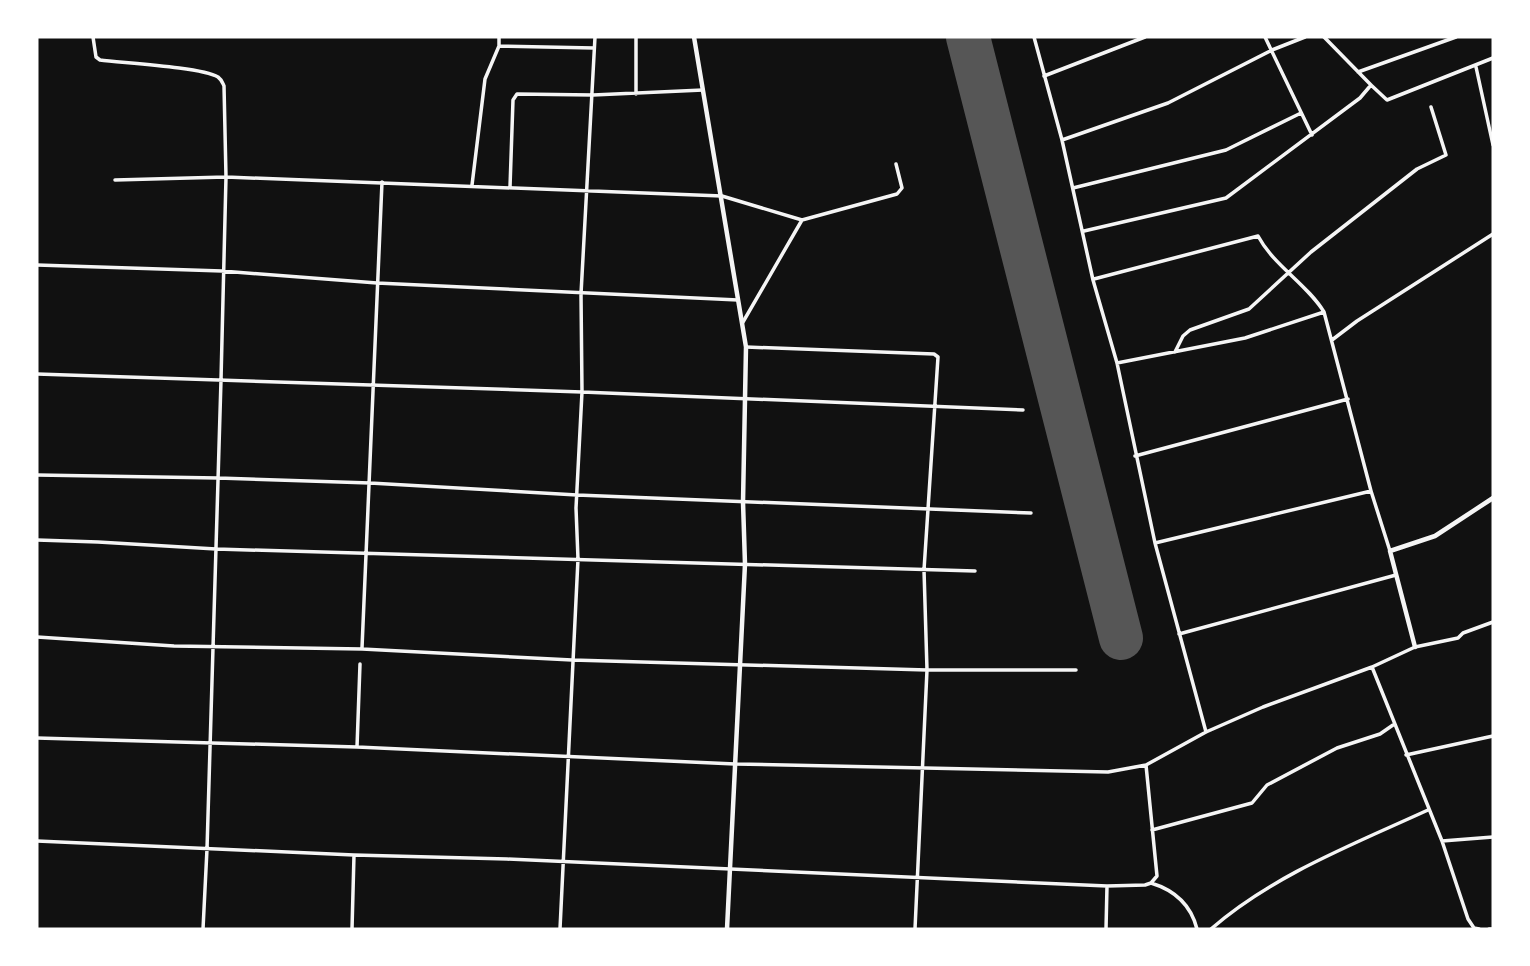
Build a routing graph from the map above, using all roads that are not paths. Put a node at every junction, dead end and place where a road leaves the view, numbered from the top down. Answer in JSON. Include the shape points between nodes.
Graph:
{"nodes":[{"id":1,"x":93,"y":37,"type":"edge"},
{"id":2,"x":499,"y":37,"type":"edge"},
{"id":3,"x":595,"y":37,"type":"edge"},
{"id":4,"x":636,"y":37,"type":"edge"},
{"id":5,"x":694,"y":37,"type":"edge"},
{"id":6,"x":1034,"y":37,"type":"edge"},
{"id":7,"x":1145,"y":37,"type":"edge"},
{"id":8,"x":1265,"y":37,"type":"edge"},
{"id":9,"x":1305,"y":37,"type":"edge"},
{"id":10,"x":1324,"y":37,"type":"edge"},
{"id":11,"x":1456,"y":37,"type":"edge"},
{"id":12,"x":499,"y":46,"type":"junction"},
{"id":13,"x":594,"y":48,"type":"junction"},
{"id":14,"x":1272,"y":50,"type":"junction"},
{"id":15,"x":1493,"y":58,"type":"edge"},
{"id":16,"x":1476,"y":66,"type":"junction"},
{"id":17,"x":1358,"y":72,"type":"junction"},
{"id":18,"x":1044,"y":76,"type":"junction"},
{"id":19,"x":1371,"y":85,"type":"junction"},
{"id":20,"x":703,"y":90,"type":"junction"},
{"id":21,"x":636,"y":94,"type":"junction"},
{"id":22,"x":593,"y":95,"type":"junction"},
{"id":23,"x":1431,"y":107,"type":"dead end"},
{"id":24,"x":1301,"y":113,"type":"junction"},
{"id":25,"x":1312,"y":135,"type":"junction"},
{"id":26,"x":1062,"y":140,"type":"junction"},
{"id":27,"x":1493,"y":145,"type":"edge"},
{"id":28,"x":896,"y":164,"type":"dead end"},
{"id":29,"x":226,"y":177,"type":"junction"},
{"id":30,"x":115,"y":180,"type":"dead end"},
{"id":31,"x":382,"y":182,"type":"junction"},
{"id":32,"x":472,"y":186,"type":"junction"},
{"id":33,"x":510,"y":187,"type":"junction"},
{"id":34,"x":1073,"y":188,"type":"junction"},
{"id":35,"x":587,"y":191,"type":"junction"},
{"id":36,"x":722,"y":196,"type":"junction"},
{"id":37,"x":802,"y":220,"type":"junction"},
{"id":38,"x":1084,"y":231,"type":"junction"},
{"id":39,"x":1493,"y":234,"type":"edge"},
{"id":40,"x":37,"y":265,"type":"edge"},
{"id":41,"x":222,"y":271,"type":"junction"},
{"id":42,"x":1289,"y":273,"type":"junction"},
{"id":43,"x":1094,"y":279,"type":"junction"},
{"id":44,"x":377,"y":283,"type":"junction"},
{"id":45,"x":581,"y":294,"type":"junction"},
{"id":46,"x":738,"y":300,"type":"junction"},
{"id":47,"x":1324,"y":312,"type":"junction"},
{"id":48,"x":742,"y":324,"type":"junction"},
{"id":49,"x":1332,"y":340,"type":"junction"},
{"id":50,"x":746,"y":347,"type":"junction"},
{"id":51,"x":1175,"y":352,"type":"junction"},
{"id":52,"x":1117,"y":363,"type":"junction"},
{"id":53,"x":37,"y":374,"type":"edge"},
{"id":54,"x":221,"y":380,"type":"junction"},
{"id":55,"x":374,"y":385,"type":"junction"},
{"id":56,"x":582,"y":392,"type":"junction"},
{"id":57,"x":746,"y":398,"type":"junction"},
{"id":58,"x":1348,"y":400,"type":"junction"},
{"id":59,"x":936,"y":405,"type":"junction"},
{"id":60,"x":1023,"y":410,"type":"dead end"},
{"id":61,"x":1135,"y":456,"type":"junction"},
{"id":62,"x":37,"y":475,"type":"edge"},
{"id":63,"x":218,"y":478,"type":"junction"},
{"id":64,"x":370,"y":483,"type":"junction"},
{"id":65,"x":1371,"y":491,"type":"junction"},
{"id":66,"x":577,"y":495,"type":"junction"},
{"id":67,"x":1493,"y":498,"type":"edge"},
{"id":68,"x":743,"y":502,"type":"junction"},
{"id":69,"x":929,"y":509,"type":"junction"},
{"id":70,"x":1031,"y":513,"type":"dead end"},
{"id":71,"x":37,"y":540,"type":"edge"},
{"id":72,"x":1155,"y":543,"type":"junction"},
{"id":73,"x":216,"y":550,"type":"junction"},
{"id":74,"x":1390,"y":551,"type":"junction"},
{"id":75,"x":367,"y":552,"type":"junction"},
{"id":76,"x":578,"y":559,"type":"junction"},
{"id":77,"x":745,"y":564,"type":"junction"},
{"id":78,"x":924,"y":570,"type":"junction"},
{"id":79,"x":975,"y":570,"type":"dead end"},
{"id":80,"x":1396,"y":575,"type":"junction"},
{"id":81,"x":1493,"y":622,"type":"edge"},
{"id":82,"x":1179,"y":634,"type":"junction"},
{"id":83,"x":37,"y":637,"type":"edge"},
{"id":84,"x":212,"y":646,"type":"junction"},
{"id":85,"x":1415,"y":647,"type":"junction"},
{"id":86,"x":362,"y":649,"type":"junction"},
{"id":87,"x":572,"y":660,"type":"junction"},
{"id":88,"x":360,"y":664,"type":"dead end"},
{"id":89,"x":739,"y":664,"type":"junction"},
{"id":90,"x":1372,"y":667,"type":"junction"},
{"id":91,"x":927,"y":670,"type":"junction"},
{"id":92,"x":1076,"y":670,"type":"dead end"},
{"id":93,"x":1394,"y":724,"type":"junction"},
{"id":94,"x":1206,"y":732,"type":"junction"},
{"id":95,"x":1493,"y":736,"type":"edge"},
{"id":96,"x":37,"y":738,"type":"edge"},
{"id":97,"x":210,"y":743,"type":"junction"},
{"id":98,"x":357,"y":747,"type":"junction"},
{"id":99,"x":1406,"y":755,"type":"junction"},
{"id":100,"x":569,"y":758,"type":"junction"},
{"id":101,"x":735,"y":764,"type":"junction"},
{"id":102,"x":1146,"y":765,"type":"junction"},
{"id":103,"x":921,"y":767,"type":"junction"},
{"id":104,"x":1428,"y":810,"type":"junction"},
{"id":105,"x":1152,"y":830,"type":"junction"},
{"id":106,"x":1493,"y":836,"type":"edge"},
{"id":107,"x":37,"y":841,"type":"edge"},
{"id":108,"x":1442,"y":841,"type":"junction"},
{"id":109,"x":207,"y":849,"type":"junction"},
{"id":110,"x":354,"y":855,"type":"junction"},
{"id":111,"x":562,"y":861,"type":"junction"},
{"id":112,"x":732,"y":869,"type":"junction"},
{"id":113,"x":917,"y":876,"type":"junction"},
{"id":114,"x":1151,"y":883,"type":"junction"},
{"id":115,"x":1107,"y":886,"type":"junction"},
{"id":116,"x":203,"y":929,"type":"edge"},
{"id":117,"x":352,"y":929,"type":"edge"},
{"id":118,"x":560,"y":929,"type":"edge"},
{"id":119,"x":727,"y":929,"type":"edge"},
{"id":120,"x":915,"y":929,"type":"edge"},
{"id":121,"x":1106,"y":929,"type":"edge"},
{"id":122,"x":1197,"y":929,"type":"edge"},
{"id":123,"x":1211,"y":929,"type":"edge"},
{"id":124,"x":1479,"y":929,"type":"edge"}],
"edges":[{"from":1,"to":29,"type":"street","via":[[100,60],[221,79]]},
{"from":2,"to":12,"type":"street"},
{"from":3,"to":13,"type":"street"},
{"from":4,"to":21,"type":"street"},
{"from":5,"to":20,"type":"street"},
{"from":6,"to":18,"type":"street"},
{"from":7,"to":18,"type":"street"},
{"from":8,"to":14,"type":"street"},
{"from":9,"to":14,"type":"street"},
{"from":10,"to":17,"type":"street"},
{"from":11,"to":17,"type":"street"},
{"from":12,"to":13,"type":"street"},
{"from":12,"to":32,"type":"street","via":[[485,79]]},
{"from":13,"to":22,"type":"street"},
{"from":14,"to":24,"type":"street"},
{"from":14,"to":26,"type":"street","via":[[1168,103]]},
{"from":15,"to":16,"type":"street"},
{"from":16,"to":19,"type":"street","via":[[1387,100]]},
{"from":16,"to":27,"type":"street"},
{"from":17,"to":19,"type":"street"},
{"from":18,"to":26,"type":"street"},
{"from":19,"to":25,"type":"street"},
{"from":20,"to":21,"type":"street"},
{"from":20,"to":36,"type":"street"},
{"from":21,"to":22,"type":"street"},
{"from":22,"to":33,"type":"street","via":[[514,96]]},
{"from":22,"to":35,"type":"street"},
{"from":23,"to":42,"type":"street","via":[[1446,155],[1417,169]]},
{"from":24,"to":25,"type":"street"},
{"from":24,"to":34,"type":"street","via":[[1226,150]]},
{"from":25,"to":38,"type":"street","via":[[1226,198]]},
{"from":26,"to":34,"type":"street"},
{"from":28,"to":37,"type":"street","via":[[902,188],[897,194]]},
{"from":29,"to":30,"type":"street"},
{"from":29,"to":31,"type":"street"},
{"from":29,"to":41,"type":"street"},
{"from":31,"to":32,"type":"street"},
{"from":31,"to":44,"type":"street"},
{"from":32,"to":33,"type":"street"},
{"from":33,"to":35,"type":"street"},
{"from":34,"to":38,"type":"street"},
{"from":35,"to":36,"type":"street"},
{"from":35,"to":45,"type":"street"},
{"from":36,"to":37,"type":"street"},
{"from":36,"to":46,"type":"street"},
{"from":37,"to":48,"type":"street"},
{"from":38,"to":43,"type":"street"},
{"from":39,"to":49,"type":"street"},
{"from":40,"to":41,"type":"street"},
{"from":41,"to":44,"type":"street"},
{"from":41,"to":54,"type":"street"},
{"from":42,"to":43,"type":"street","via":[[1258,236]]},
{"from":42,"to":47,"type":"street"},
{"from":42,"to":51,"type":"street","via":[[1249,309],[1190,330]]},
{"from":43,"to":52,"type":"street"},
{"from":44,"to":45,"type":"street"},
{"from":44,"to":55,"type":"street"},
{"from":45,"to":46,"type":"street"},
{"from":45,"to":56,"type":"street"},
{"from":46,"to":48,"type":"street"},
{"from":47,"to":49,"type":"street"},
{"from":47,"to":51,"type":"street","via":[[1245,338]]},
{"from":48,"to":50,"type":"street"},
{"from":49,"to":58,"type":"street"},
{"from":50,"to":57,"type":"street"},
{"from":50,"to":59,"type":"street","via":[[936,355]]},
{"from":51,"to":52,"type":"street"},
{"from":52,"to":61,"type":"street"},
{"from":53,"to":54,"type":"street"},
{"from":54,"to":55,"type":"street"},
{"from":54,"to":63,"type":"street"},
{"from":55,"to":56,"type":"street"},
{"from":55,"to":64,"type":"street"},
{"from":56,"to":57,"type":"street"},
{"from":56,"to":66,"type":"street"},
{"from":57,"to":59,"type":"street"},
{"from":57,"to":68,"type":"street"},
{"from":58,"to":61,"type":"street"},
{"from":58,"to":65,"type":"street"},
{"from":59,"to":60,"type":"street"},
{"from":59,"to":69,"type":"street"},
{"from":61,"to":72,"type":"street"},
{"from":62,"to":63,"type":"street"},
{"from":63,"to":64,"type":"street"},
{"from":63,"to":73,"type":"street"},
{"from":64,"to":66,"type":"street"},
{"from":64,"to":75,"type":"street"},
{"from":65,"to":72,"type":"street"},
{"from":65,"to":74,"type":"street"},
{"from":66,"to":68,"type":"street"},
{"from":66,"to":76,"type":"street"},
{"from":67,"to":74,"type":"street","via":[[1435,536]]},
{"from":68,"to":69,"type":"street"},
{"from":68,"to":77,"type":"street"},
{"from":69,"to":70,"type":"street"},
{"from":69,"to":78,"type":"street"},
{"from":71,"to":73,"type":"street"},
{"from":72,"to":82,"type":"street"},
{"from":73,"to":75,"type":"street"},
{"from":73,"to":84,"type":"street"},
{"from":74,"to":80,"type":"street"},
{"from":75,"to":76,"type":"street"},
{"from":75,"to":86,"type":"street"},
{"from":76,"to":77,"type":"street"},
{"from":76,"to":87,"type":"street"},
{"from":77,"to":78,"type":"street"},
{"from":77,"to":89,"type":"street"},
{"from":78,"to":79,"type":"street"},
{"from":78,"to":91,"type":"street"},
{"from":80,"to":82,"type":"street"},
{"from":80,"to":85,"type":"street"},
{"from":81,"to":85,"type":"street","via":[[1458,638]]},
{"from":82,"to":94,"type":"street"},
{"from":83,"to":84,"type":"street"},
{"from":84,"to":86,"type":"street"},
{"from":84,"to":97,"type":"street"},
{"from":85,"to":90,"type":"street"},
{"from":86,"to":87,"type":"street"},
{"from":87,"to":89,"type":"street"},
{"from":87,"to":100,"type":"street"},
{"from":88,"to":98,"type":"street"},
{"from":89,"to":91,"type":"street"},
{"from":89,"to":101,"type":"street"},
{"from":90,"to":93,"type":"street"},
{"from":90,"to":94,"type":"street"},
{"from":91,"to":92,"type":"street"},
{"from":91,"to":103,"type":"street"},
{"from":93,"to":99,"type":"street"},
{"from":93,"to":105,"type":"street","via":[[1268,785],[1252,803]]},
{"from":94,"to":102,"type":"street"},
{"from":95,"to":99,"type":"street"},
{"from":96,"to":97,"type":"street"},
{"from":97,"to":98,"type":"street"},
{"from":97,"to":109,"type":"street"},
{"from":98,"to":100,"type":"street"},
{"from":99,"to":104,"type":"street"},
{"from":100,"to":101,"type":"street"},
{"from":100,"to":111,"type":"street"},
{"from":101,"to":103,"type":"street"},
{"from":101,"to":112,"type":"street"},
{"from":102,"to":103,"type":"street","via":[[1108,772]]},
{"from":102,"to":105,"type":"street"},
{"from":103,"to":113,"type":"street"},
{"from":104,"to":108,"type":"street"},
{"from":104,"to":123,"type":"street","via":[[1298,871]]},
{"from":105,"to":114,"type":"street","via":[[1157,876]]},
{"from":106,"to":108,"type":"street"},
{"from":107,"to":109,"type":"street"},
{"from":108,"to":124,"type":"street","via":[[1468,919]]},
{"from":109,"to":110,"type":"street"},
{"from":109,"to":116,"type":"street"},
{"from":110,"to":111,"type":"street"},
{"from":110,"to":117,"type":"street"},
{"from":111,"to":112,"type":"street"},
{"from":111,"to":118,"type":"street"},
{"from":112,"to":113,"type":"street"},
{"from":112,"to":119,"type":"street"},
{"from":113,"to":115,"type":"street"},
{"from":113,"to":120,"type":"street"},
{"from":114,"to":115,"type":"street"},
{"from":114,"to":122,"type":"street","via":[[1177,896],[1194,917]]},
{"from":115,"to":121,"type":"street"}]}
